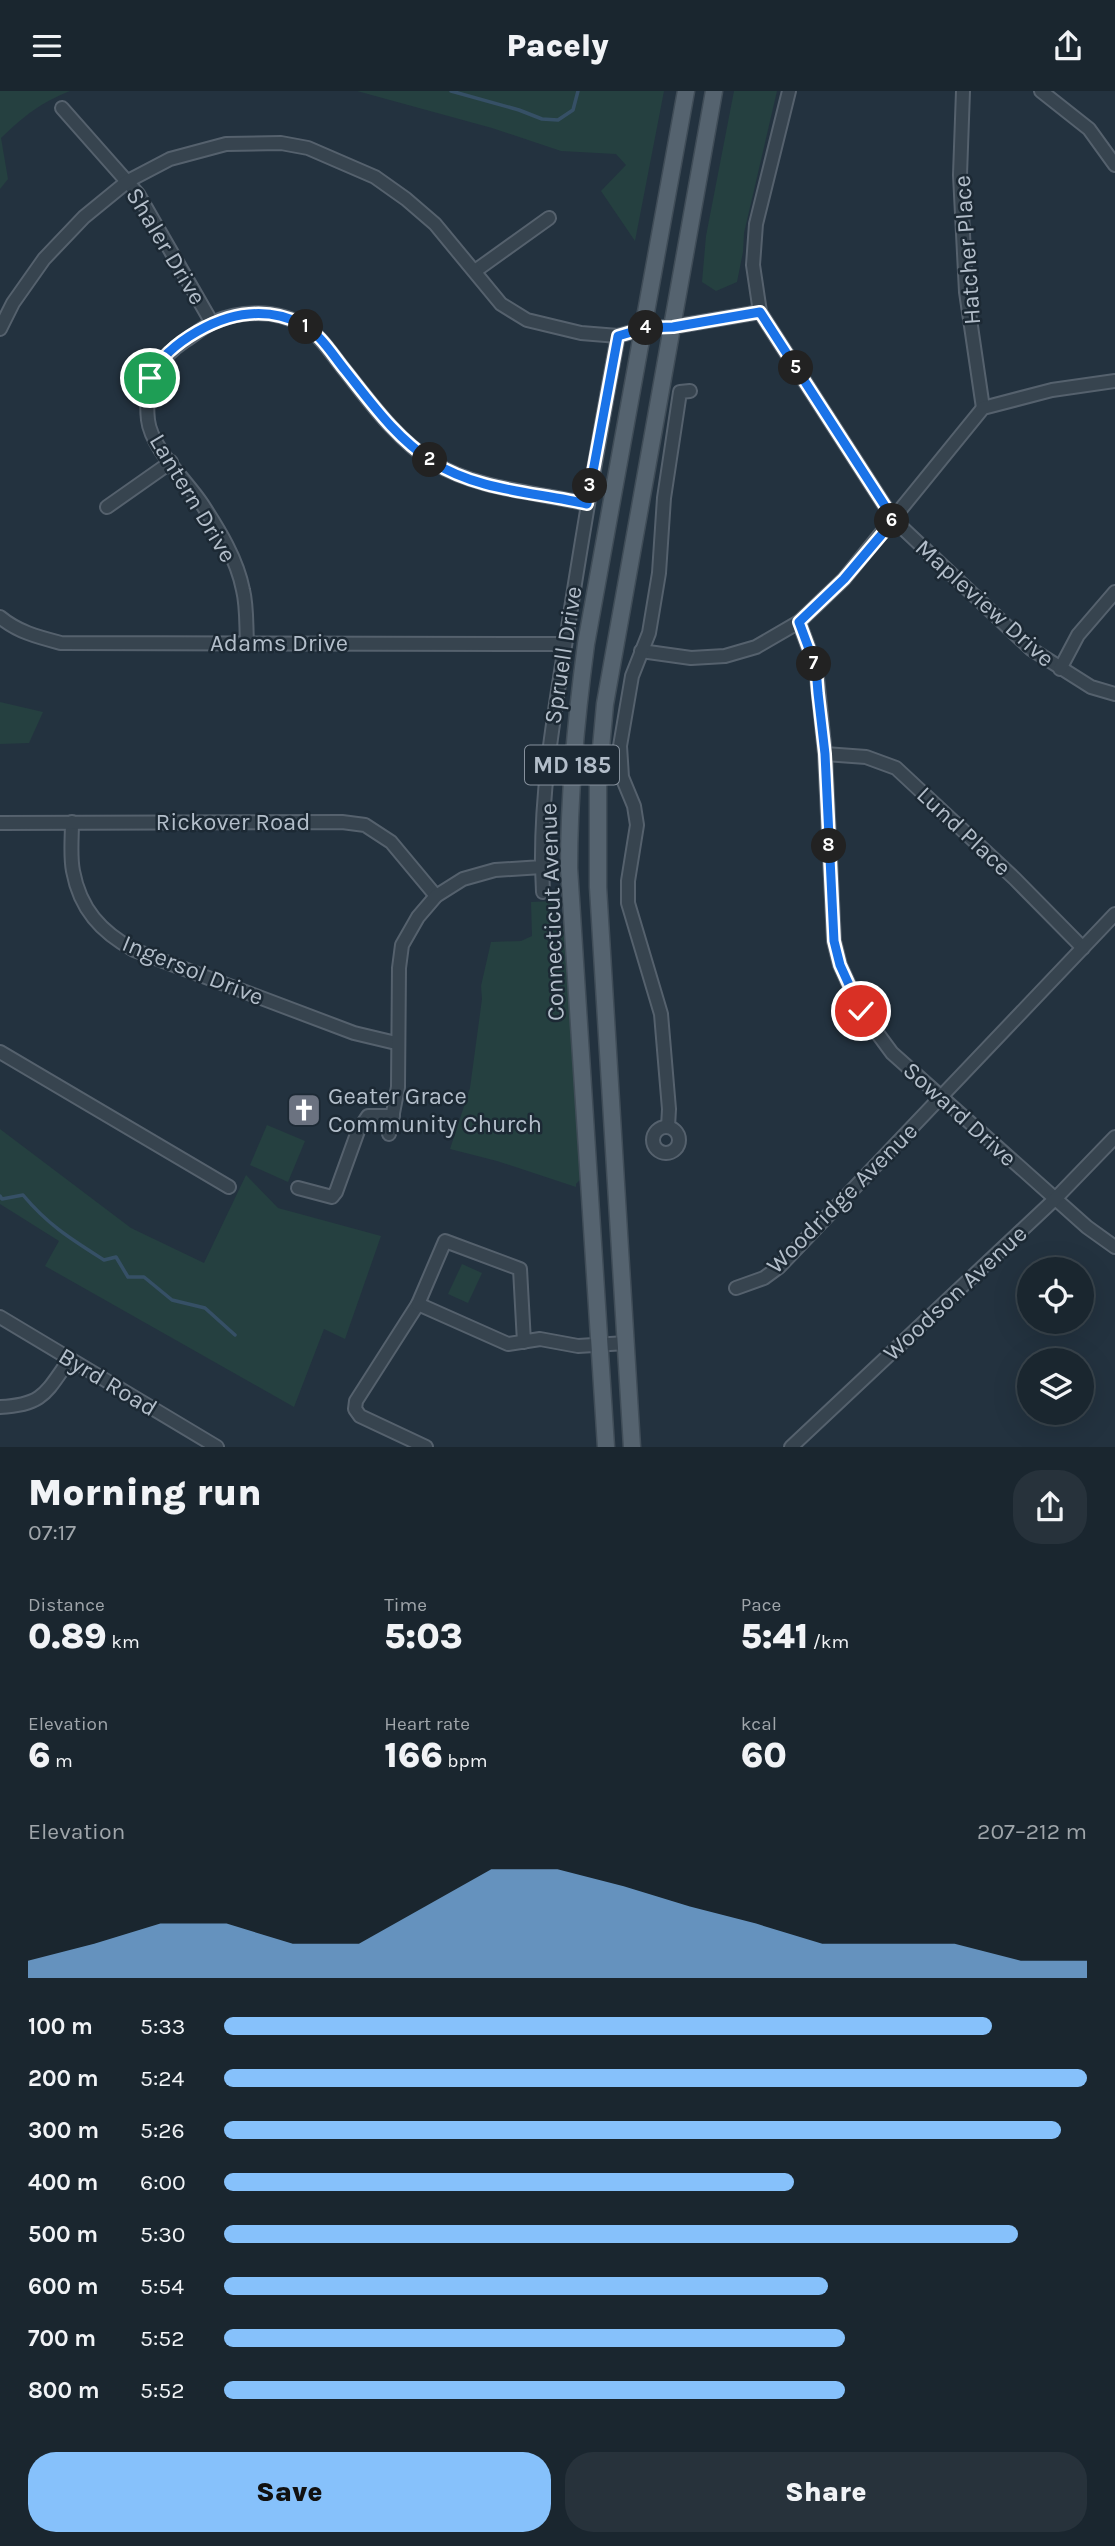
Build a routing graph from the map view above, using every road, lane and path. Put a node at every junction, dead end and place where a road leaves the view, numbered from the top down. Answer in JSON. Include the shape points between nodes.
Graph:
{"nodes":[{"id":1,"x":687,"y":91,"type":"edge"},
{"id":2,"x":714,"y":91,"type":"edge"},
{"id":3,"x":789,"y":91,"type":"edge"},
{"id":4,"x":963,"y":91,"type":"edge"},
{"id":5,"x":1041,"y":91,"type":"edge"},
{"id":6,"x":62,"y":108,"type":"dead end"},
{"id":7,"x":1115,"y":165,"type":"edge"},
{"id":8,"x":128,"y":181,"type":"junction"},
{"id":9,"x":549,"y":218,"type":"dead end"},
{"id":10,"x":475,"y":271,"type":"junction"},
{"id":11,"x":760,"y":312,"type":"junction"},
{"id":12,"x":212,"y":323,"type":"junction"},
{"id":13,"x":673,"y":327,"type":"junction"},
{"id":14,"x":645,"y":328,"type":"junction"},
{"id":15,"x":0,"y":329,"type":"edge"},
{"id":16,"x":618,"y":336,"type":"junction"},
{"id":17,"x":1115,"y":381,"type":"edge"},
{"id":18,"x":690,"y":391,"type":"dead end"},
{"id":19,"x":983,"y":408,"type":"junction"},
{"id":20,"x":171,"y":462,"type":"junction"},
{"id":21,"x":587,"y":504,"type":"junction"},
{"id":22,"x":107,"y":507,"type":"dead end"},
{"id":23,"x":894,"y":520,"type":"junction"},
{"id":24,"x":1115,"y":592,"type":"edge"},
{"id":25,"x":0,"y":617,"type":"edge"},
{"id":26,"x":799,"y":622,"type":"junction"},
{"id":27,"x":247,"y":642,"type":"junction"},
{"id":28,"x":565,"y":644,"type":"junction"},
{"id":29,"x":641,"y":651,"type":"junction"},
{"id":30,"x":1060,"y":670,"type":"junction"},
{"id":31,"x":1115,"y":694,"type":"edge"},
{"id":32,"x":825,"y":754,"type":"junction"},
{"id":33,"x":72,"y":822,"type":"junction"},
{"id":34,"x":0,"y":823,"type":"edge"},
{"id":35,"x":542,"y":867,"type":"junction"},
{"id":36,"x":543,"y":892,"type":"dead end"},
{"id":37,"x":436,"y":896,"type":"junction"},
{"id":38,"x":1115,"y":914,"type":"edge"},
{"id":39,"x":1083,"y":947,"type":"junction"},
{"id":40,"x":396,"y":1042,"type":"junction"},
{"id":41,"x":0,"y":1052,"type":"edge"},
{"id":42,"x":941,"y":1097,"type":"junction"},
{"id":43,"x":393,"y":1116,"type":"junction"},
{"id":44,"x":668,"y":1127,"type":"dead end"},
{"id":45,"x":390,"y":1135,"type":"dead end"},
{"id":46,"x":1115,"y":1137,"type":"edge"},
{"id":47,"x":229,"y":1187,"type":"dead end"},
{"id":48,"x":298,"y":1188,"type":"dead end"},
{"id":49,"x":1055,"y":1199,"type":"junction"},
{"id":50,"x":1115,"y":1247,"type":"edge"},
{"id":51,"x":736,"y":1288,"type":"dead end"},
{"id":52,"x":418,"y":1304,"type":"junction"},
{"id":53,"x":0,"y":1317,"type":"edge"},
{"id":54,"x":524,"y":1342,"type":"junction"},
{"id":55,"x":626,"y":1343,"type":"junction"},
{"id":56,"x":599,"y":1344,"type":"junction"},
{"id":57,"x":70,"y":1359,"type":"junction"},
{"id":58,"x":0,"y":1406,"type":"edge"},
{"id":59,"x":217,"y":1447,"type":"edge"},
{"id":60,"x":426,"y":1447,"type":"edge"},
{"id":61,"x":606,"y":1447,"type":"edge"},
{"id":62,"x":632,"y":1447,"type":"edge"},
{"id":63,"x":791,"y":1447,"type":"edge"}],
"edges":[{"from":1,"to":14,"type":"main road","name":"Connecticut Avenue","number":"MD 185"},
{"from":2,"to":13,"type":"main road","name":"Connecticut Avenue","number":"MD 185"},
{"from":3,"to":11,"type":"street","via":[[757,224],[753,265]]},
{"from":4,"to":19,"type":"street","name":"Hatcher Place","via":[[960,175],[966,292]]},
{"from":5,"to":7,"type":"street","via":[[1089,129]]},
{"from":6,"to":8,"type":"street","name":"Shaler Drive"},
{"from":8,"to":10,"type":"street","via":[[170,159],[226,144],[281,143],[308,148],[375,177],[406,199],[435,224]]},
{"from":8,"to":12,"type":"street","name":"Shaler Drive"},
{"from":8,"to":15,"type":"street","via":[[84,217],[44,259]]},
{"from":9,"to":10,"type":"street"},
{"from":10,"to":16,"type":"street","via":[[501,304],[527,320],[580,333]]},
{"from":11,"to":13,"type":"street"},
{"from":11,"to":23,"type":"street","name":"Mapleview Drive"},
{"from":12,"to":20,"type":"street","name":"Lantern Drive","via":[[167,353],[150,378],[148,424]]},
{"from":12,"to":21,"type":"street","name":"Lantern Drive","via":[[242,314],[275,314],[302,324],[319,337],[383,418],[412,448],[436,464],[487,484]]},
{"from":13,"to":14,"type":"street"},
{"from":13,"to":55,"type":"main road","name":"Connecticut Avenue","number":"MD 185","via":[[605,704],[598,781],[599,912]]},
{"from":14,"to":16,"type":"street"},
{"from":14,"to":56,"type":"main road","name":"Connecticut Avenue","number":"MD 185","via":[[586,644],[569,813]]},
{"from":16,"to":21,"type":"street","name":"Spruell Drive"},
{"from":17,"to":19,"type":"street","via":[[1052,390]]},
{"from":18,"to":29,"type":"street","via":[[680,392],[664,498],[659,573],[649,633]]},
{"from":19,"to":23,"type":"street"},
{"from":20,"to":22,"type":"street"},
{"from":20,"to":27,"type":"street","name":"Lantern Drive","via":[[231,554],[243,590]]},
{"from":21,"to":28,"type":"street","name":"Spruell Drive"},
{"from":23,"to":26,"type":"street","via":[[844,579]]},
{"from":23,"to":30,"type":"street","name":"Mapleview Drive","via":[[1031,649]]},
{"from":24,"to":30,"type":"street","via":[[1078,635]]},
{"from":25,"to":27,"type":"street","name":"Adams Drive","via":[[12,627],[61,643]]},
{"from":26,"to":29,"type":"street","via":[[757,647],[725,656],[691,658]]},
{"from":26,"to":32,"type":"street","name":"Soward Drive","via":[[816,668]]},
{"from":27,"to":28,"type":"street","name":"Adams Drive"},
{"from":28,"to":35,"type":"street","name":"Spruell Drive","via":[[542,813]]},
{"from":29,"to":44,"type":"street","via":[[632,675],[620,746],[622,777],[637,825],[628,903],[661,1014]]},
{"from":30,"to":31,"type":"street","name":"Mapleview Drive"},
{"from":32,"to":39,"type":"street","name":"Lund Place","via":[[866,757],[896,768]]},
{"from":32,"to":42,"type":"street","name":"Soward Drive","via":[[832,920],[840,965],[861,1011],[891,1053]]},
{"from":33,"to":34,"type":"street","name":"Rickover Road"},
{"from":33,"to":37,"type":"street","name":"Rickover Road","via":[[365,825],[391,842]]},
{"from":33,"to":40,"type":"street","name":"Ingersol Drive","via":[[72,870],[82,899],[99,926],[114,939],[341,1028]]},
{"from":35,"to":36,"type":"street","name":"Spruell Drive"},
{"from":35,"to":37,"type":"street","via":[[495,870],[463,879]]},
{"from":37,"to":40,"type":"street","via":[[402,945]]},
{"from":38,"to":39,"type":"street","name":"Woodridge Avenue"},
{"from":39,"to":42,"type":"street","name":"Woodridge Avenue"},
{"from":40,"to":43,"type":"street","via":[[398,1087]]},
{"from":41,"to":47,"type":"street"},
{"from":42,"to":49,"type":"street","name":"Soward Drive"},
{"from":42,"to":51,"type":"street","name":"Woodridge Avenue","via":[[779,1267]]},
{"from":43,"to":45,"type":"street"},
{"from":43,"to":48,"type":"street","via":[[369,1116],[358,1131],[332,1197]]},
{"from":46,"to":49,"type":"street","name":"Woodson Avenue"},
{"from":49,"to":50,"type":"street","name":"Soward Drive"},
{"from":49,"to":63,"type":"street","name":"Woodson Avenue"},
{"from":52,"to":54,"type":"street","via":[[508,1345]]},
{"from":52,"to":54,"type":"street","via":[[442,1244],[449,1241],[520,1269]]},
{"from":52,"to":60,"type":"street","via":[[355,1409],[360,1416]]},
{"from":53,"to":57,"type":"street","name":"Byrd Road"},
{"from":54,"to":56,"type":"street"},
{"from":55,"to":56,"type":"street"},
{"from":55,"to":62,"type":"main road","name":"Connecticut Avenue","number":"MD 185"},
{"from":56,"to":61,"type":"main road","name":"Connecticut Avenue","number":"MD 185"},
{"from":57,"to":58,"type":"street","via":[[42,1396],[23,1406]]},
{"from":57,"to":59,"type":"street","name":"Byrd Road"}]}
